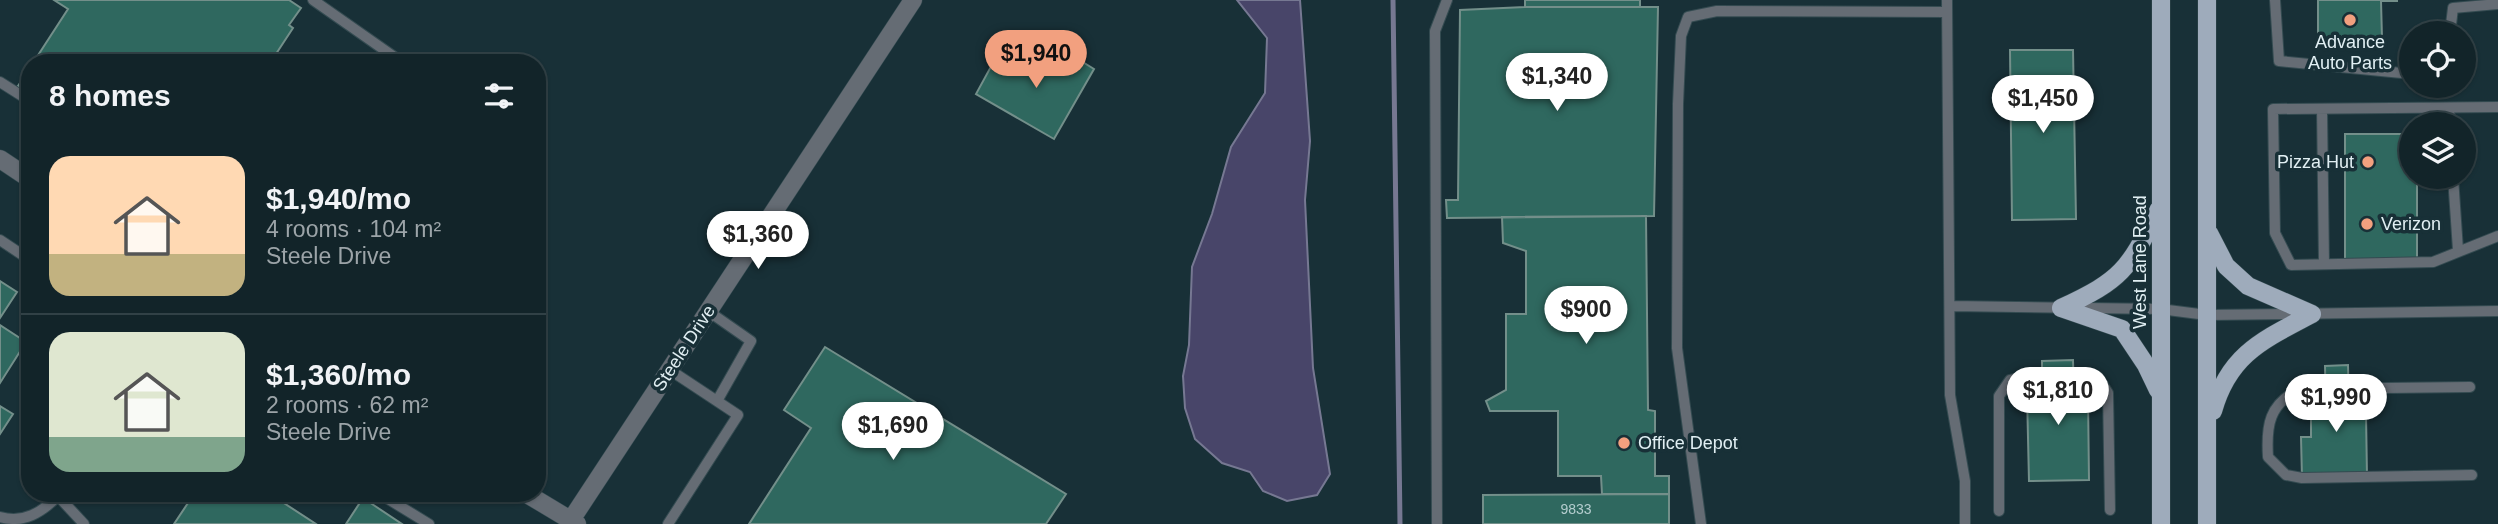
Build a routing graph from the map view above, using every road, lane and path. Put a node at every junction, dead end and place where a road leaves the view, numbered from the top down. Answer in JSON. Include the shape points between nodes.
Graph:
{"nodes":[{"id":1,"x":313,"y":0,"type":"edge"},
{"id":2,"x":913,"y":0,"type":"edge"},
{"id":3,"x":1447,"y":0,"type":"edge"},
{"id":4,"x":2161,"y":0,"type":"edge"},
{"id":5,"x":2207,"y":0,"type":"edge"},
{"id":6,"x":2275,"y":0,"type":"edge"},
{"id":7,"x":2498,"y":4,"type":"edge"},
{"id":8,"x":1717,"y":6,"type":"edge"},
{"id":9,"x":1947,"y":6,"type":"edge"},
{"id":10,"x":2451,"y":21,"type":"edge"},
{"id":11,"x":390,"y":54,"type":"edge"},
{"id":12,"x":2399,"y":73,"type":"edge"},
{"id":13,"x":0,"y":82,"type":"edge"},
{"id":14,"x":21,"y":95,"type":"edge"},
{"id":15,"x":2498,"y":107,"type":"edge"},
{"id":16,"x":2449,"y":108,"type":"junction"},
{"id":17,"x":2322,"y":109,"type":"junction"},
{"id":18,"x":2449,"y":112,"type":"edge"},
{"id":19,"x":0,"y":159,"type":"edge"},
{"id":20,"x":21,"y":173,"type":"edge"},
{"id":21,"x":2454,"y":189,"type":"edge"},
{"id":22,"x":2161,"y":205,"type":"junction"},
{"id":23,"x":2207,"y":228,"type":"junction"},
{"id":24,"x":2498,"y":236,"type":"edge"},
{"id":25,"x":0,"y":240,"type":"edge"},
{"id":26,"x":2458,"y":250,"type":"junction"},
{"id":27,"x":21,"y":254,"type":"edge"},
{"id":28,"x":2324,"y":264,"type":"junction"},
{"id":29,"x":1951,"y":306,"type":"junction"},
{"id":30,"x":2061,"y":308,"type":"junction"},
{"id":31,"x":2160,"y":309,"type":"junction"},
{"id":32,"x":708,"y":311,"type":"junction"},
{"id":33,"x":2498,"y":311,"type":"edge"},
{"id":34,"x":2312,"y":314,"type":"junction"},
{"id":35,"x":2207,"y":315,"type":"junction"},
{"id":36,"x":670,"y":370,"type":"junction"},
{"id":37,"x":2042,"y":374,"type":"dead end"},
{"id":38,"x":2073,"y":374,"type":"dead end"},
{"id":39,"x":2470,"y":387,"type":"dead end"},
{"id":40,"x":2161,"y":396,"type":"junction"},
{"id":41,"x":716,"y":401,"type":"junction"},
{"id":42,"x":2207,"y":431,"type":"junction"},
{"id":43,"x":2472,"y":475,"type":"dead end"},
{"id":44,"x":52,"y":502,"type":"edge"},
{"id":45,"x":65,"y":502,"type":"edge"},
{"id":46,"x":393,"y":502,"type":"edge"},
{"id":47,"x":540,"y":502,"type":"edge"},
{"id":48,"x":2110,"y":510,"type":"dead end"},
{"id":49,"x":1999,"y":511,"type":"dead end"},
{"id":50,"x":0,"y":517,"type":"edge"},
{"id":51,"x":574,"y":522,"type":"edge"},
{"id":52,"x":673,"y":522,"type":"edge"},
{"id":53,"x":84,"y":524,"type":"edge"},
{"id":54,"x":429,"y":524,"type":"edge"},
{"id":55,"x":1437,"y":524,"type":"edge"},
{"id":56,"x":1701,"y":524,"type":"edge"},
{"id":57,"x":1965,"y":524,"type":"edge"},
{"id":58,"x":2161,"y":524,"type":"edge"},
{"id":59,"x":2207,"y":524,"type":"edge"}],
"edges":[{"from":1,"to":11,"type":"lane"},
{"from":2,"to":32,"type":"street","name":"Steele Drive"},
{"from":3,"to":55,"type":"lane","via":[[1435,31]]},
{"from":4,"to":22,"type":"main road","name":"West Lane Road"},
{"from":5,"to":23,"type":"main road"},
{"from":6,"to":12,"type":"lane","via":[[2279,61]]},
{"from":7,"to":10,"type":"lane","via":[[2453,8]]},
{"from":8,"to":9,"type":"lane"},
{"from":8,"to":56,"type":"lane","via":[[1688,17],[1681,36],[1678,117],[1677,348]]},
{"from":9,"to":29,"type":"lane"},
{"from":13,"to":14,"type":"lane"},
{"from":15,"to":16,"type":"lane"},
{"from":16,"to":17,"type":"lane"},
{"from":16,"to":18,"type":"lane"},
{"from":17,"to":28,"type":"lane"},
{"from":17,"to":28,"type":"lane","via":[[2273,109],[2275,233],[2291,265]]},
{"from":19,"to":20,"type":"street"},
{"from":21,"to":26,"type":"lane"},
{"from":22,"to":30,"type":"main road","via":[[2134,258],[2113,281]]},
{"from":22,"to":31,"type":"main road","name":"West Lane Road"},
{"from":23,"to":34,"type":"main road","via":[[2225,266],[2248,286]]},
{"from":23,"to":35,"type":"main road"},
{"from":24,"to":26,"type":"lane"},
{"from":25,"to":27,"type":"lane"},
{"from":26,"to":28,"type":"lane","via":[[2433,262]]},
{"from":29,"to":30,"type":"lane"},
{"from":29,"to":57,"type":"lane","via":[[1950,395],[1965,481]]},
{"from":30,"to":31,"type":"lane"},
{"from":30,"to":40,"type":"main road","via":[[2122,329]]},
{"from":31,"to":35,"type":"lane"},
{"from":31,"to":40,"type":"main road","name":"West Lane Road"},
{"from":32,"to":36,"type":"street","name":"Steele Drive"},
{"from":32,"to":41,"type":"lane","via":[[751,341]]},
{"from":33,"to":34,"type":"lane"},
{"from":34,"to":35,"type":"lane"},
{"from":34,"to":42,"type":"main road","via":[[2268,337],[2233,365],[2220,387]]},
{"from":35,"to":42,"type":"main road"},
{"from":36,"to":41,"type":"lane"},
{"from":36,"to":51,"type":"street","name":"Steele Drive"},
{"from":37,"to":49,"type":"lane","via":[[2010,380],[1999,396]]},
{"from":38,"to":48,"type":"lane","via":[[2098,377],[2108,393]]},
{"from":39,"to":43,"type":"lane","via":[[2300,389],[2272,410],[2266,432],[2267,457],[2286,475]]},
{"from":40,"to":58,"type":"main road","name":"West Lane Road"},
{"from":41,"to":52,"type":"lane","via":[[738,415]]},
{"from":42,"to":59,"type":"main road"},
{"from":44,"to":50,"type":"lane","via":[[23,522]]},
{"from":45,"to":53,"type":"lane"},
{"from":46,"to":54,"type":"lane"},
{"from":47,"to":51,"type":"street"}]}
